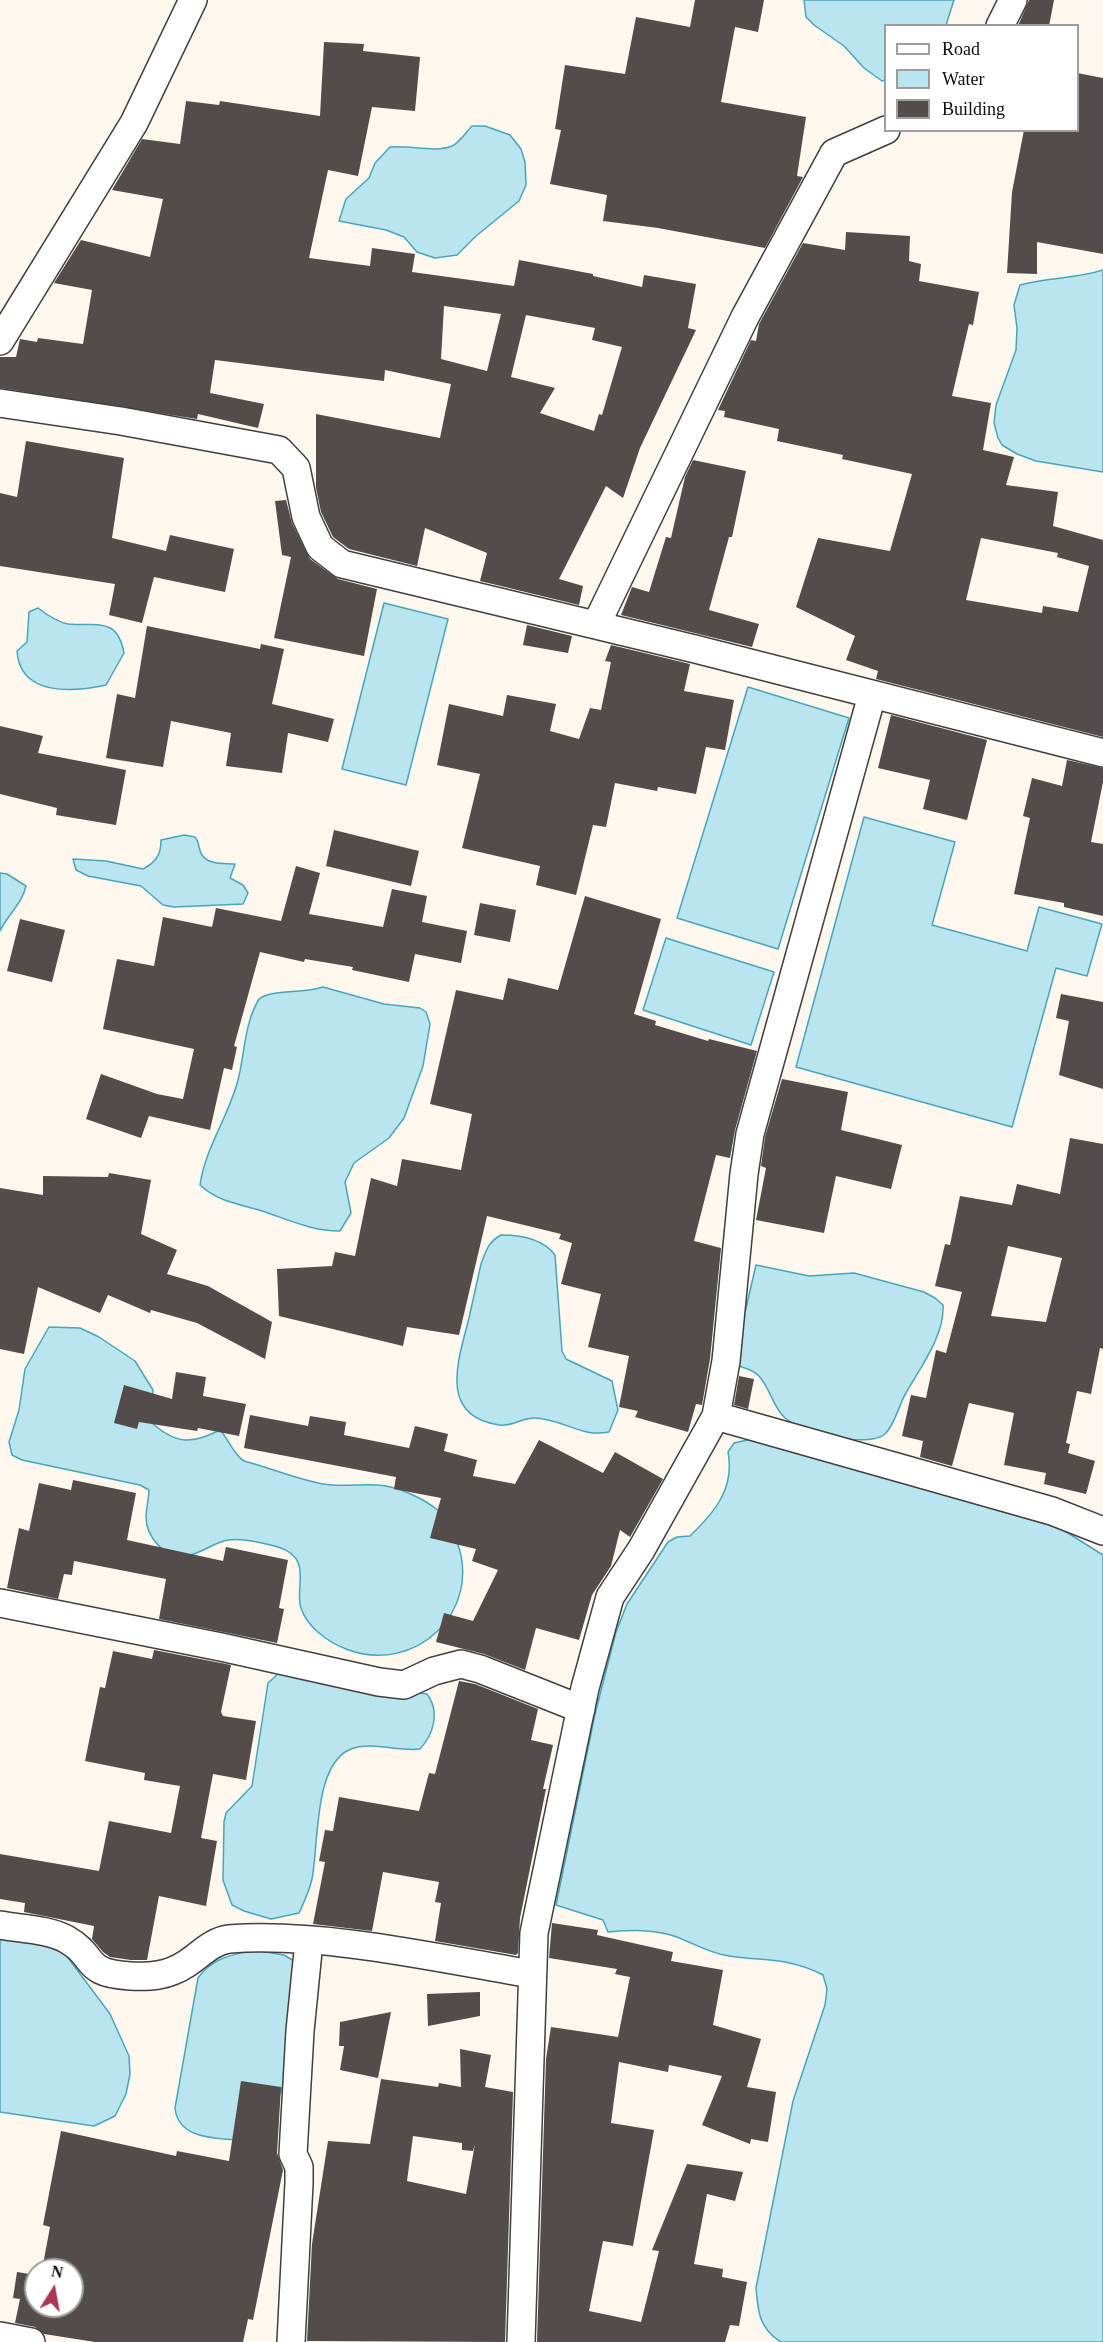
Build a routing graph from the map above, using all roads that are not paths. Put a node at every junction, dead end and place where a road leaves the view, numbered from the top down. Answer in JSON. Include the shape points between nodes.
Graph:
{"nodes":[{"id":1,"x":193,"y":0,"type":"edge"},
{"id":2,"x":1013,"y":0,"type":"edge"},
{"id":3,"x":1001,"y":24,"type":"edge"},
{"id":4,"x":884,"y":130,"type":"edge"},
{"id":5,"x":0,"y":340,"type":"edge"},
{"id":6,"x":0,"y":403,"type":"edge"},
{"id":7,"x":596,"y":625,"type":"junction"},
{"id":8,"x":872,"y":695,"type":"junction"},
{"id":9,"x":1103,"y":753,"type":"edge"},
{"id":10,"x":716,"y":1416,"type":"junction"},
{"id":11,"x":1103,"y":1531,"type":"edge"},
{"id":12,"x":0,"y":1603,"type":"edge"},
{"id":13,"x":581,"y":1709,"type":"junction"},
{"id":14,"x":0,"y":1925,"type":"edge"},
{"id":15,"x":309,"y":1941,"type":"junction"},
{"id":16,"x":531,"y":1974,"type":"junction"},
{"id":17,"x":0,"y":2336,"type":"edge"},
{"id":18,"x":31,"y":2342,"type":"edge"},
{"id":19,"x":291,"y":2342,"type":"edge"},
{"id":20,"x":521,"y":2342,"type":"edge"}],
"edges":[{"from":1,"to":5,"type":"street","via":[[134,123]]},
{"from":2,"to":3,"type":"street"},
{"from":4,"to":7,"type":"street","via":[[834,153],[745,317]]},
{"from":6,"to":7,"type":"street","via":[[279,450],[296,468],[306,517],[321,547],[342,564]]},
{"from":7,"to":8,"type":"street"},
{"from":8,"to":9,"type":"street"},
{"from":8,"to":10,"type":"street","via":[[750,1134],[726,1361]]},
{"from":10,"to":11,"type":"street","via":[[1042,1508]]},
{"from":10,"to":13,"type":"street","via":[[610,1597]]},
{"from":12,"to":13,"type":"street","via":[[379,1682],[404,1685],[460,1664]]},
{"from":13,"to":16,"type":"street","via":[[534,1933]]},
{"from":14,"to":15,"type":"street","via":[[66,1939],[101,1972],[128,1976],[159,1977],[224,1940],[250,1937]]},
{"from":15,"to":16,"type":"street"},
{"from":15,"to":19,"type":"street","via":[[293,2154],[299,2167],[299,2183]]},
{"from":16,"to":20,"type":"street"},
{"from":17,"to":18,"type":"street"}]}
